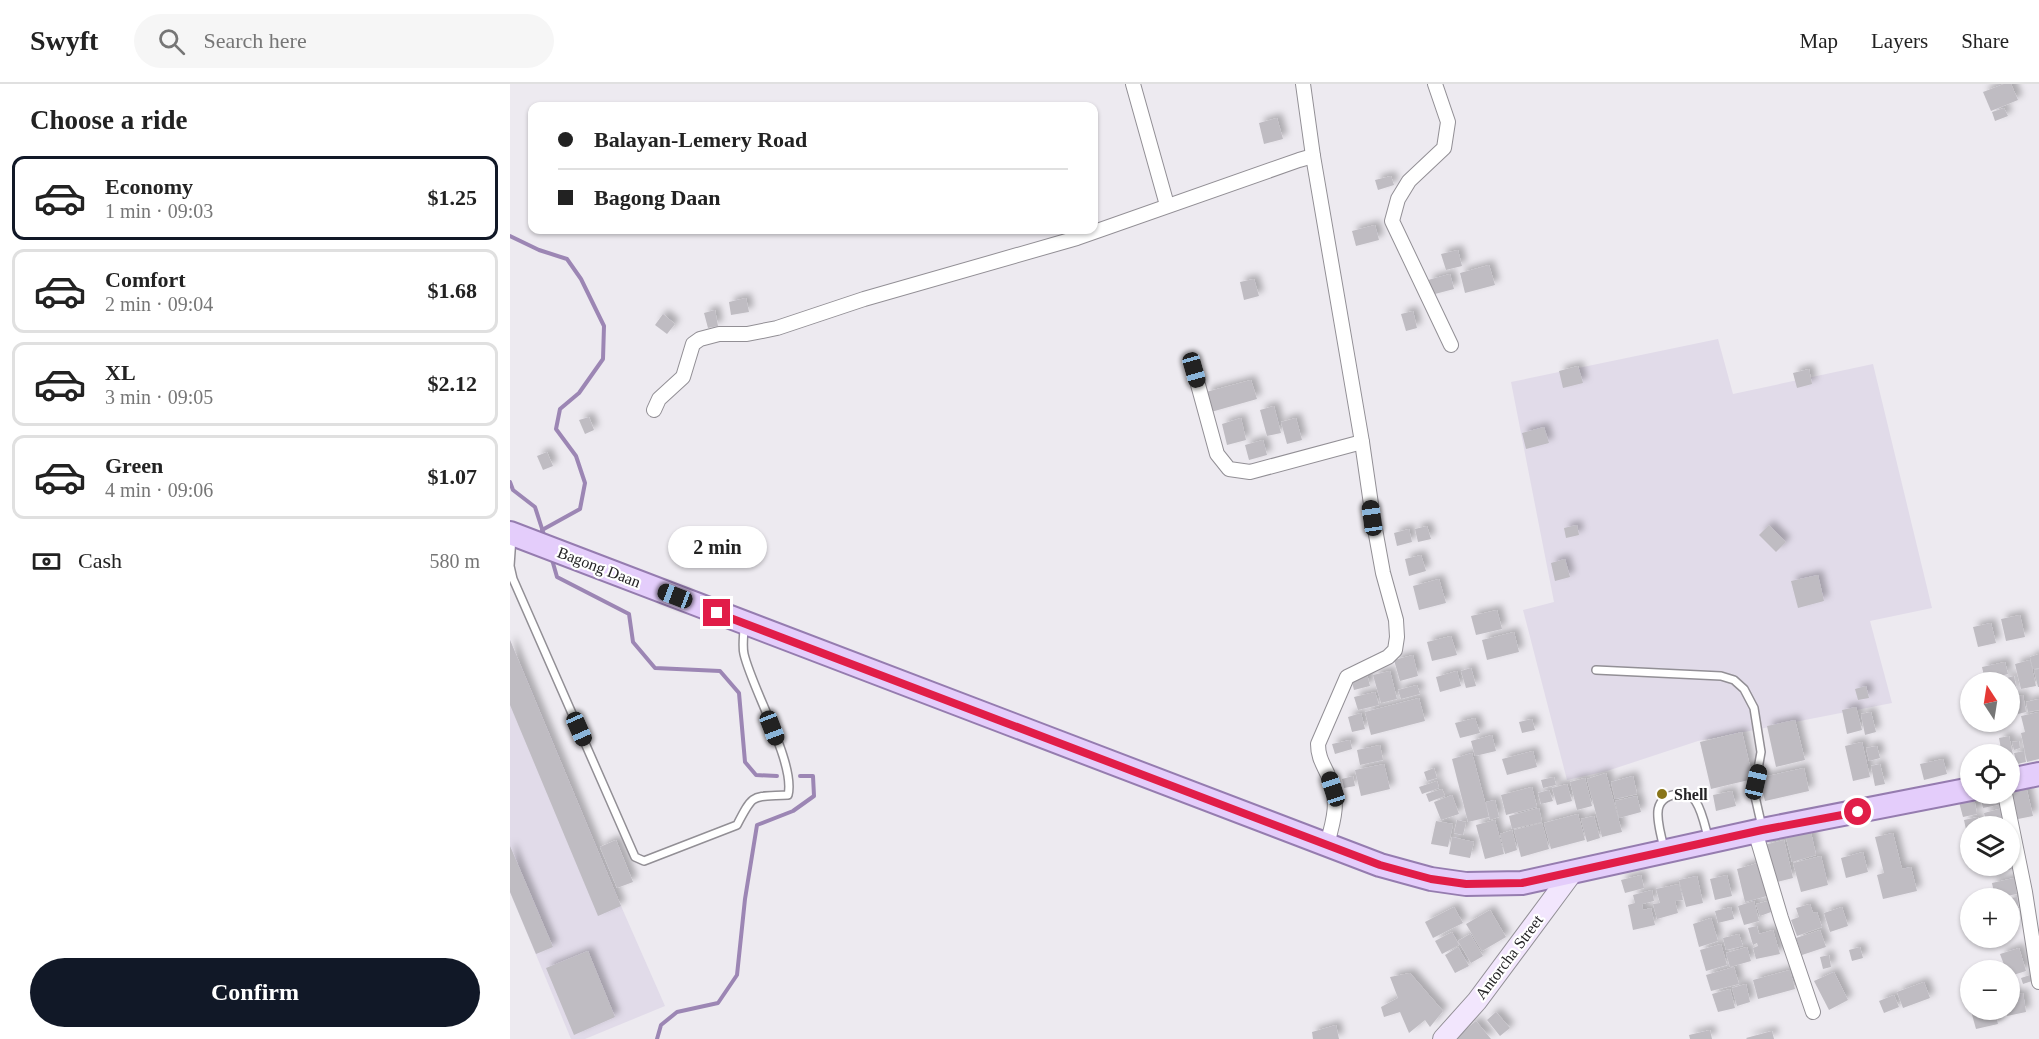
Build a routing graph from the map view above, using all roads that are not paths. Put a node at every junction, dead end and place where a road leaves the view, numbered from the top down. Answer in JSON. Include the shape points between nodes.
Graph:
{"nodes":[{"id":1,"x":1133,"y":84,"type":"edge"},
{"id":2,"x":1303,"y":84,"type":"edge"},
{"id":3,"x":1435,"y":84,"type":"edge"},
{"id":4,"x":1313,"y":156,"type":"junction"},
{"id":5,"x":1167,"y":205,"type":"junction"},
{"id":6,"x":1098,"y":230,"type":"edge"},
{"id":7,"x":1088,"y":234,"type":"edge"},
{"id":8,"x":1451,"y":345,"type":"dead end"},
{"id":9,"x":1194,"y":370,"type":"dead end"},
{"id":10,"x":654,"y":410,"type":"dead end"},
{"id":11,"x":1362,"y":442,"type":"junction"},
{"id":12,"x":517,"y":536,"type":"edge"},
{"id":13,"x":745,"y":623,"type":"junction"},
{"id":14,"x":1596,"y":670,"type":"dead end"},
{"id":15,"x":2039,"y":774,"type":"edge"},
{"id":16,"x":2020,"y":778,"type":"edge"},
{"id":17,"x":1960,"y":791,"type":"edge"},
{"id":18,"x":2008,"y":804,"type":"edge"},
{"id":19,"x":1759,"y":831,"type":"junction"},
{"id":20,"x":1710,"y":842,"type":"junction"},
{"id":21,"x":1327,"y":844,"type":"junction"},
{"id":22,"x":1665,"y":852,"type":"junction"},
{"id":23,"x":1572,"y":873,"type":"junction"},
{"id":24,"x":2039,"y":982,"type":"edge"},
{"id":25,"x":1813,"y":1012,"type":"dead end"},
{"id":26,"x":1443,"y":1039,"type":"edge"}],
"edges":[{"from":1,"to":5,"type":"street"},
{"from":2,"to":4,"type":"street"},
{"from":3,"to":8,"type":"street","via":[[1448,122],[1444,148],[1409,182],[1392,221]]},
{"from":4,"to":5,"type":"street"},
{"from":4,"to":11,"type":"street"},
{"from":5,"to":6,"type":"street"},
{"from":7,"to":10,"type":"street","via":[[777,328],[700,339],[693,344],[684,377],[659,399]]},
{"from":9,"to":11,"type":"street","via":[[1217,454],[1229,469],[1250,472]]},
{"from":11,"to":21,"type":"street","via":[[1372,518],[1397,637],[1395,650],[1388,657],[1347,676],[1318,744],[1336,805]]},
{"from":12,"to":13,"type":"main road","name":"Bagong Daan"},
{"from":12,"to":13,"type":"lane","via":[[510,566],[513,579],[635,857],[644,861],[737,825],[750,801],[758,796],[788,795],[786,765],[743,653]]},
{"from":13,"to":21,"type":"main road","name":"Bagong Daan"},
{"from":14,"to":19,"type":"lane","via":[[1721,676],[1744,689],[1754,708],[1761,752],[1754,792]]},
{"from":15,"to":16,"type":"main road"},
{"from":17,"to":19,"type":"main road","name":"Bagong Daan"},
{"from":18,"to":24,"type":"street"},
{"from":19,"to":20,"type":"main road","name":"Bagong Daan"},
{"from":19,"to":25,"type":"street","via":[[1781,918]]},
{"from":20,"to":22,"type":"main road","name":"Bagong Daan"},
{"from":20,"to":22,"type":"lane","via":[[1696,801],[1684,794],[1672,795],[1659,803],[1658,810]]},
{"from":21,"to":23,"type":"main road","name":"Bagong Daan","via":[[1396,870],[1466,884],[1522,883]]},
{"from":22,"to":23,"type":"main road","name":"Bagong Daan"},
{"from":23,"to":26,"type":"main road","name":"Antorcha Street"}]}
